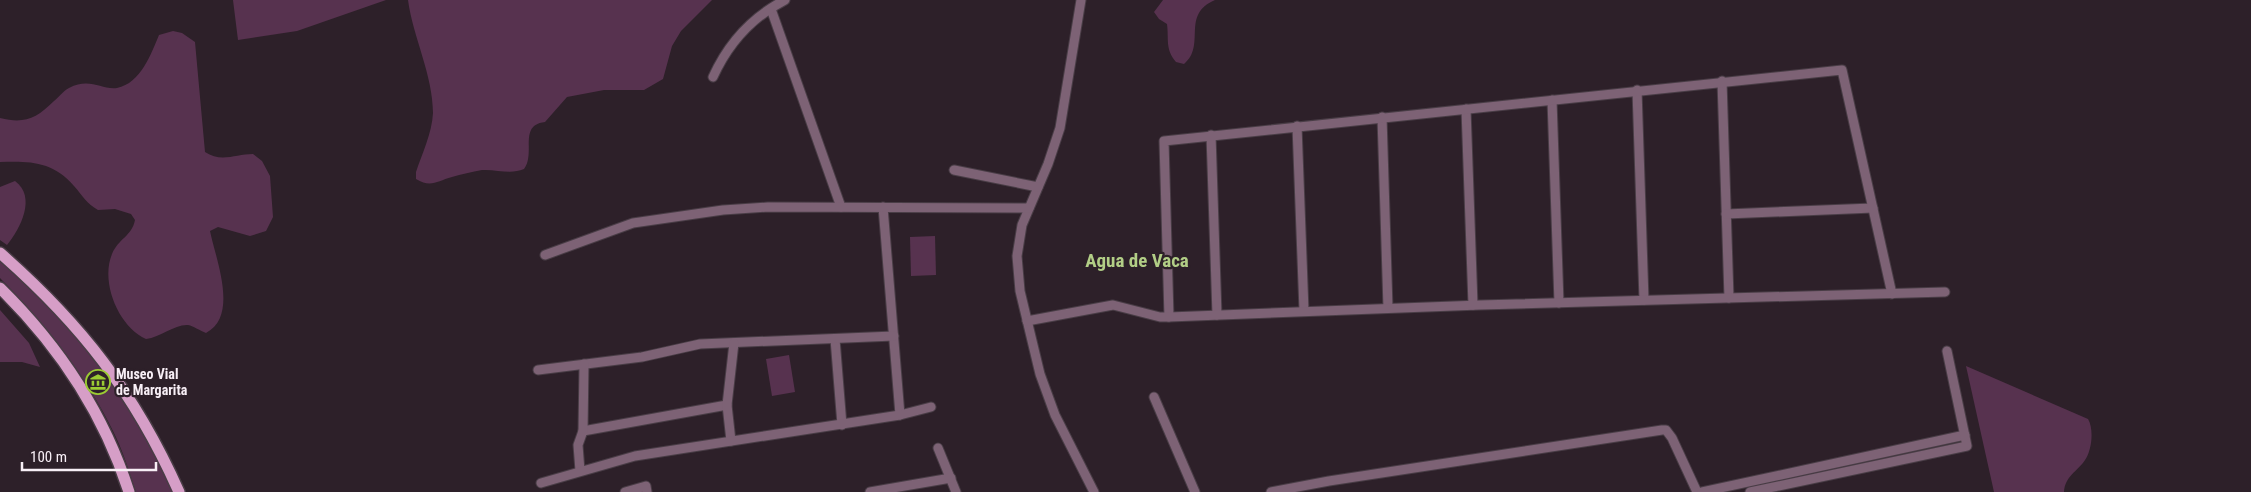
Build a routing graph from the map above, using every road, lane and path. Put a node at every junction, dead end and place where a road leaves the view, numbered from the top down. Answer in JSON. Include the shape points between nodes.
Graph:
{"nodes":[{"id":1,"x":785,"y":0,"type":"edge"},
{"id":2,"x":1082,"y":0,"type":"edge"},
{"id":3,"x":771,"y":9,"type":"junction"},
{"id":4,"x":713,"y":77,"type":"dead end"},
{"id":5,"x":1722,"y":81,"type":"junction"},
{"id":6,"x":1637,"y":90,"type":"junction"},
{"id":7,"x":1552,"y":100,"type":"junction"},
{"id":8,"x":1466,"y":109,"type":"junction"},
{"id":9,"x":1382,"y":117,"type":"junction"},
{"id":10,"x":1297,"y":126,"type":"junction"},
{"id":11,"x":1211,"y":135,"type":"junction"},
{"id":12,"x":954,"y":170,"type":"dead end"},
{"id":13,"x":1038,"y":187,"type":"junction"},
{"id":14,"x":841,"y":207,"type":"junction"},
{"id":15,"x":883,"y":207,"type":"junction"},
{"id":16,"x":1029,"y":208,"type":"junction"},
{"id":17,"x":1873,"y":208,"type":"junction"},
{"id":18,"x":1726,"y":214,"type":"junction"},
{"id":19,"x":0,"y":253,"type":"edge"},
{"id":20,"x":545,"y":255,"type":"dead end"},
{"id":21,"x":0,"y":288,"type":"edge"},
{"id":22,"x":1945,"y":292,"type":"dead end"},
{"id":23,"x":1892,"y":294,"type":"junction"},
{"id":24,"x":1729,"y":298,"type":"junction"},
{"id":25,"x":1644,"y":300,"type":"junction"},
{"id":26,"x":1559,"y":303,"type":"junction"},
{"id":27,"x":1473,"y":305,"type":"junction"},
{"id":28,"x":1388,"y":308,"type":"junction"},
{"id":29,"x":1304,"y":311,"type":"junction"},
{"id":30,"x":1217,"y":315,"type":"junction"},
{"id":31,"x":1169,"y":317,"type":"junction"},
{"id":32,"x":1027,"y":321,"type":"junction"},
{"id":33,"x":894,"y":336,"type":"junction"},
{"id":34,"x":835,"y":339,"type":"junction"},
{"id":35,"x":734,"y":343,"type":"junction"},
{"id":36,"x":1947,"y":351,"type":"dead end"},
{"id":37,"x":584,"y":364,"type":"junction"},
{"id":38,"x":538,"y":370,"type":"dead end"},
{"id":39,"x":1154,"y":397,"type":"dead end"},
{"id":40,"x":727,"y":405,"type":"junction"},
{"id":41,"x":931,"y":407,"type":"dead end"},
{"id":42,"x":900,"y":416,"type":"junction"},
{"id":43,"x":842,"y":425,"type":"junction"},
{"id":44,"x":583,"y":431,"type":"junction"},
{"id":45,"x":1965,"y":436,"type":"junction"},
{"id":46,"x":731,"y":441,"type":"junction"},
{"id":47,"x":938,"y":448,"type":"dead end"},
{"id":48,"x":580,"y":472,"type":"junction"},
{"id":49,"x":950,"y":478,"type":"junction"},
{"id":50,"x":541,"y":483,"type":"dead end"},
{"id":51,"x":902,"y":489,"type":"edge"},
{"id":52,"x":129,"y":492,"type":"edge"},
{"id":53,"x":179,"y":492,"type":"edge"},
{"id":54,"x":625,"y":492,"type":"edge"},
{"id":55,"x":647,"y":492,"type":"edge"},
{"id":56,"x":870,"y":492,"type":"edge"},
{"id":57,"x":956,"y":492,"type":"edge"},
{"id":58,"x":1094,"y":492,"type":"edge"},
{"id":59,"x":1195,"y":492,"type":"edge"},
{"id":60,"x":1271,"y":492,"type":"edge"},
{"id":61,"x":1697,"y":492,"type":"edge"},
{"id":62,"x":1702,"y":492,"type":"edge"},
{"id":63,"x":1750,"y":492,"type":"edge"}],
"edges":[{"from":1,"to":3,"type":"street"},
{"from":2,"to":13,"type":"street","via":[[1060,128]]},
{"from":3,"to":4,"type":"street","via":[[742,31],[723,54]]},
{"from":3,"to":14,"type":"street"},
{"from":5,"to":6,"type":"street"},
{"from":5,"to":17,"type":"street","via":[[1842,70]]},
{"from":5,"to":18,"type":"street"},
{"from":6,"to":7,"type":"street"},
{"from":6,"to":25,"type":"street"},
{"from":7,"to":8,"type":"street"},
{"from":7,"to":26,"type":"street"},
{"from":8,"to":9,"type":"street"},
{"from":8,"to":27,"type":"street"},
{"from":9,"to":10,"type":"street"},
{"from":9,"to":28,"type":"street"},
{"from":10,"to":11,"type":"street"},
{"from":10,"to":29,"type":"street"},
{"from":11,"to":30,"type":"street"},
{"from":11,"to":31,"type":"street","via":[[1164,141]]},
{"from":12,"to":13,"type":"street"},
{"from":13,"to":16,"type":"street"},
{"from":14,"to":15,"type":"street"},
{"from":14,"to":20,"type":"street","via":[[768,207],[667,217],[633,223]]},
{"from":15,"to":16,"type":"street"},
{"from":15,"to":33,"type":"street"},
{"from":16,"to":32,"type":"street","via":[[1016,256]]},
{"from":17,"to":18,"type":"street"},
{"from":17,"to":23,"type":"street"},
{"from":18,"to":24,"type":"street"},
{"from":19,"to":53,"type":"main road","via":[[59,308],[120,383],[159,448]]},
{"from":21,"to":52,"type":"main road","via":[[43,335],[86,395],[112,445]]},
{"from":22,"to":23,"type":"street"},
{"from":23,"to":24,"type":"street"},
{"from":24,"to":25,"type":"street"},
{"from":25,"to":26,"type":"street"},
{"from":26,"to":27,"type":"street"},
{"from":27,"to":28,"type":"street"},
{"from":28,"to":29,"type":"street"},
{"from":29,"to":30,"type":"street"},
{"from":30,"to":31,"type":"street"},
{"from":31,"to":32,"type":"street","via":[[1113,305]]},
{"from":32,"to":58,"type":"street","via":[[1047,395]]},
{"from":33,"to":34,"type":"street"},
{"from":33,"to":42,"type":"street"},
{"from":34,"to":35,"type":"street"},
{"from":34,"to":43,"type":"street"},
{"from":35,"to":37,"type":"street","via":[[700,344],[642,357]]},
{"from":35,"to":40,"type":"street"},
{"from":36,"to":45,"type":"street"},
{"from":37,"to":38,"type":"street"},
{"from":37,"to":44,"type":"street"},
{"from":39,"to":59,"type":"street"},
{"from":40,"to":44,"type":"street"},
{"from":40,"to":46,"type":"street"},
{"from":41,"to":42,"type":"street"},
{"from":42,"to":43,"type":"street"},
{"from":43,"to":46,"type":"street"},
{"from":44,"to":48,"type":"street","via":[[578,445]]},
{"from":45,"to":62,"type":"street"},
{"from":45,"to":63,"type":"street","via":[[1967,446]]},
{"from":46,"to":48,"type":"street","via":[[635,456]]},
{"from":47,"to":49,"type":"street"},
{"from":48,"to":50,"type":"street"},
{"from":49,"to":51,"type":"street"},
{"from":49,"to":57,"type":"street"},
{"from":51,"to":56,"type":"street"},
{"from":54,"to":55,"type":"street","via":[[646,486]]},
{"from":60,"to":61,"type":"street","via":[[1666,430]]}]}
